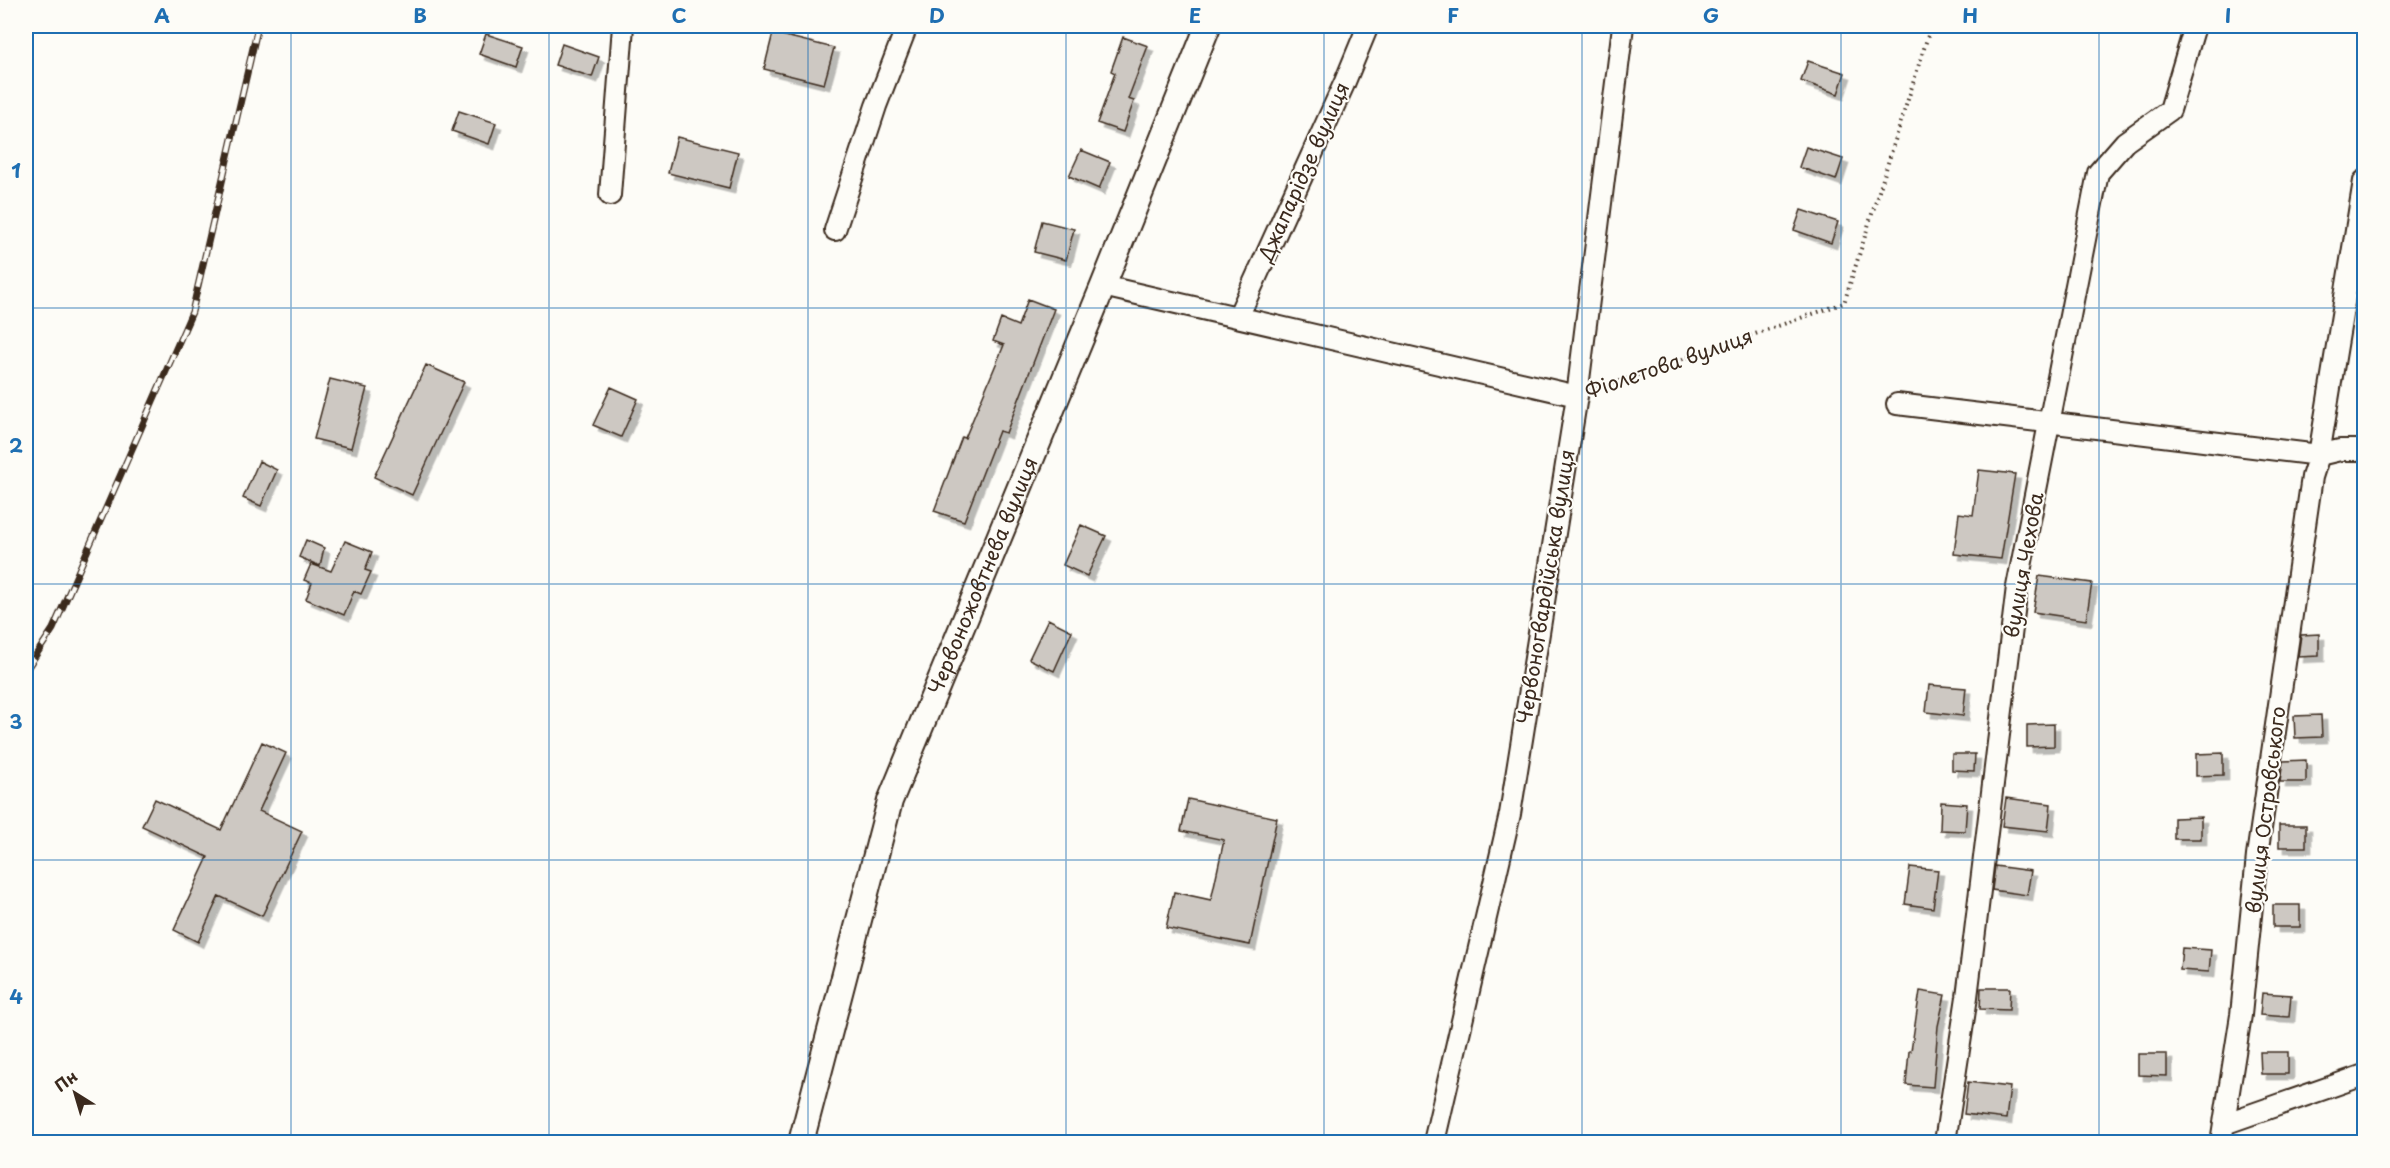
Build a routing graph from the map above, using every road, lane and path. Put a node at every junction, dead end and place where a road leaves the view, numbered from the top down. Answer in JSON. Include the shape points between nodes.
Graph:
{"nodes":[{"id":1,"x":623,"y":26,"type":"edge"},
{"id":2,"x":907,"y":26,"type":"edge"},
{"id":3,"x":1208,"y":26,"type":"edge"},
{"id":4,"x":1368,"y":26,"type":"edge"},
{"id":5,"x":1623,"y":26,"type":"edge"},
{"id":6,"x":1931,"y":26,"type":"edge"},
{"id":7,"x":2195,"y":26,"type":"edge"},
{"id":8,"x":2364,"y":181,"type":"edge"},
{"id":9,"x":610,"y":195,"type":"dead end"},
{"id":10,"x":835,"y":230,"type":"dead end"},
{"id":11,"x":1103,"y":286,"type":"junction"},
{"id":12,"x":1238,"y":317,"type":"junction"},
{"id":13,"x":1577,"y":396,"type":"junction"},
{"id":14,"x":1897,"y":404,"type":"dead end"},
{"id":15,"x":2050,"y":422,"type":"junction"},
{"id":16,"x":2364,"y":450,"type":"edge"},
{"id":17,"x":2319,"y":455,"type":"junction"},
{"id":18,"x":2364,"y":1075,"type":"edge"},
{"id":19,"x":2222,"y":1133,"type":"edge"},
{"id":20,"x":801,"y":1143,"type":"edge"},
{"id":21,"x":1434,"y":1143,"type":"edge"},
{"id":22,"x":1946,"y":1143,"type":"edge"}],
"edges":[{"from":1,"to":9,"type":"street"},
{"from":2,"to":10,"type":"street"},
{"from":3,"to":11,"type":"street","name":"Червоножовтнева вулиця"},
{"from":4,"to":12,"type":"street","name":"Джапарідзе вулиця"},
{"from":5,"to":13,"type":"street","name":"Червоногвардійська вулиця"},
{"from":6,"to":13,"type":"path","name":"Фіолетова вулиця","via":[[1844,303]]},
{"from":7,"to":15,"type":"street","name":"вулиця Чехова","via":[[2170,110],[2125,142],[2098,173]]},
{"from":8,"to":17,"type":"street","name":"вулиця Островського"},
{"from":11,"to":12,"type":"street","name":"Фіолетова вулиця"},
{"from":11,"to":20,"type":"street","name":"Червоножовтнева вулиця","via":[[890,801]]},
{"from":12,"to":13,"type":"street","name":"Фіолетова вулиця"},
{"from":13,"to":21,"type":"street","name":"Червоногвардійська вулиця","via":[[1510,814]]},
{"from":14,"to":15,"type":"street"},
{"from":15,"to":17,"type":"street"},
{"from":15,"to":22,"type":"street","name":"вулиця Чехова","via":[[2017,587]]},
{"from":16,"to":17,"type":"street"},
{"from":17,"to":19,"type":"street","name":"вулиця Островського","via":[[2312,477]]},
{"from":18,"to":19,"type":"street"}]}
